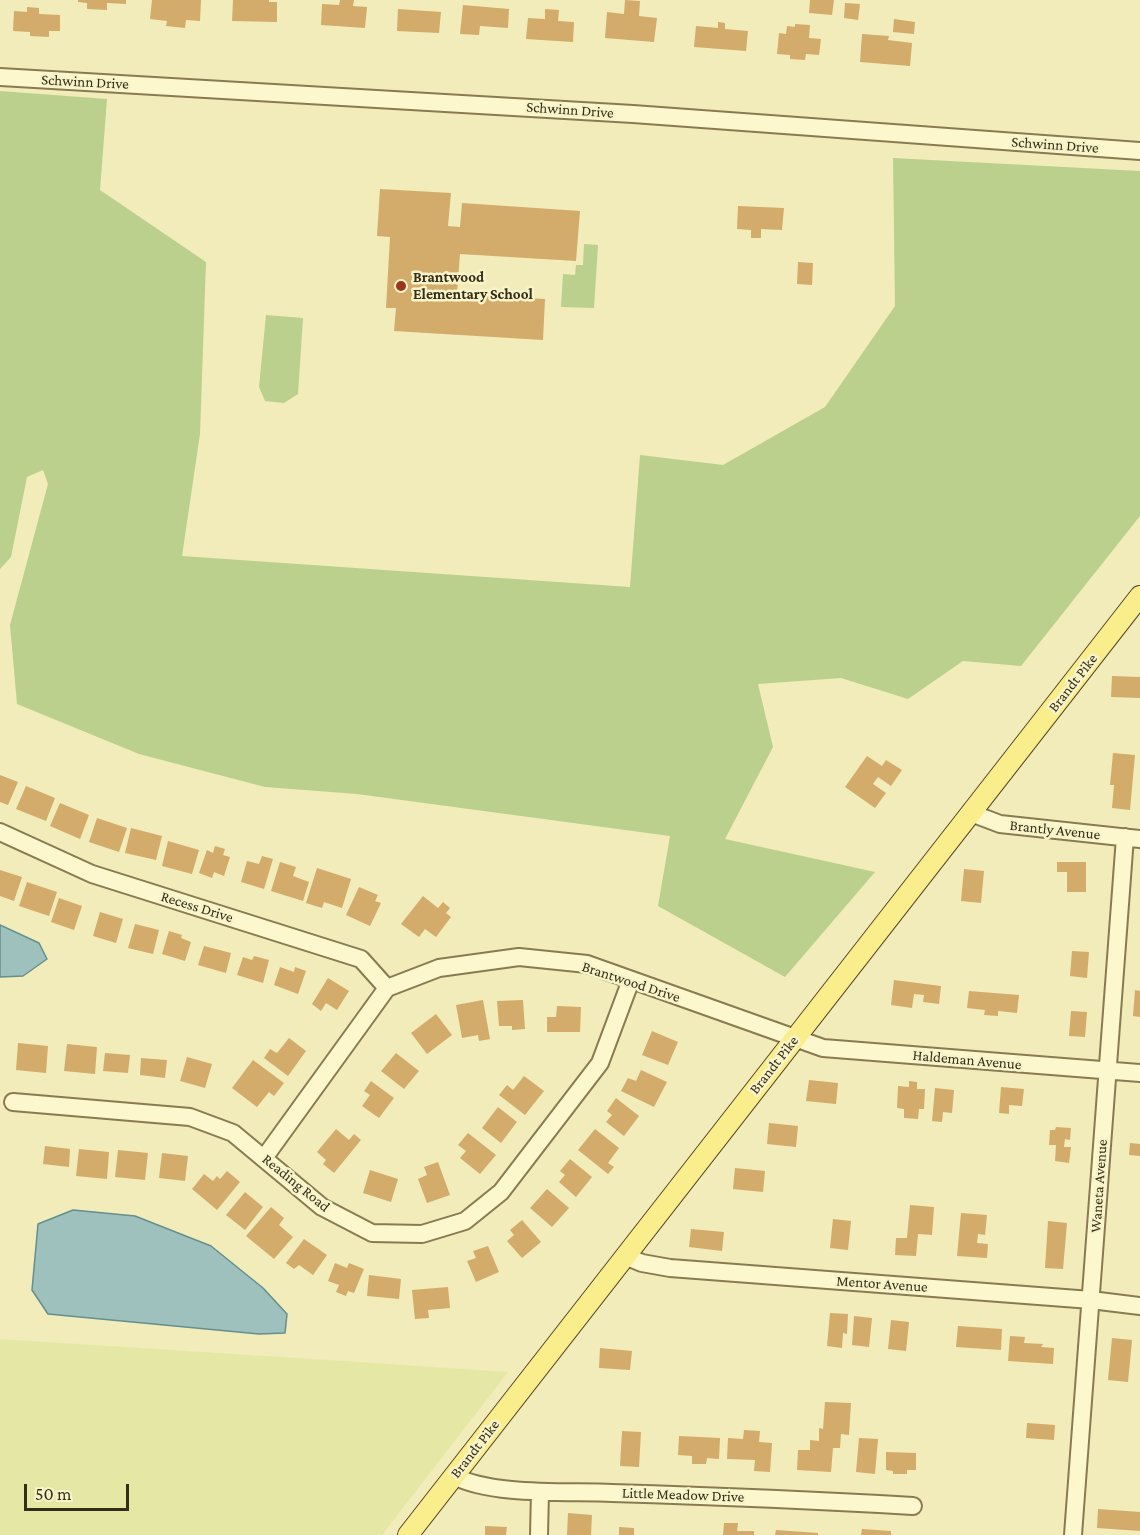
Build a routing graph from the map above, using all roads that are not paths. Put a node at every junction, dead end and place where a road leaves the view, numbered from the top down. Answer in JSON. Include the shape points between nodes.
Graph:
{"nodes":[{"id":1,"x":0,"y":77,"type":"edge"},
{"id":2,"x":1140,"y":151,"type":"edge"},
{"id":3,"x":1138,"y":601,"type":"edge"},
{"id":4,"x":971,"y":813,"type":"junction"},
{"id":5,"x":0,"y":832,"type":"edge"},
{"id":6,"x":1132,"y":838,"type":"edge"},
{"id":7,"x":631,"y":980,"type":"junction"},
{"id":8,"x":387,"y":988,"type":"junction"},
{"id":9,"x":795,"y":1039,"type":"junction"},
{"id":10,"x":1108,"y":1071,"type":"junction"},
{"id":11,"x":1140,"y":1073,"type":"edge"},
{"id":12,"x":13,"y":1102,"type":"dead end"},
{"id":13,"x":264,"y":1158,"type":"junction"},
{"id":14,"x":625,"y":1256,"type":"junction"},
{"id":15,"x":1091,"y":1299,"type":"junction"},
{"id":16,"x":1140,"y":1306,"type":"edge"},
{"id":17,"x":454,"y":1476,"type":"junction"},
{"id":18,"x":540,"y":1492,"type":"junction"},
{"id":19,"x":913,"y":1506,"type":"dead end"},
{"id":20,"x":408,"y":1535,"type":"edge"},
{"id":21,"x":539,"y":1535,"type":"edge"},
{"id":22,"x":1074,"y":1535,"type":"edge"}],
"edges":[{"from":1,"to":2,"type":"street","name":"Schwinn Drive","via":[[633,114]]},
{"from":3,"to":4,"type":"main road","name":"Brandt Pike"},
{"from":4,"to":6,"type":"street","name":"Brantly Avenue","via":[[1000,824]]},
{"from":4,"to":9,"type":"main road","name":"Brandt Pike"},
{"from":5,"to":8,"type":"street","name":"Recess Drive","via":[[92,874],[361,959]]},
{"from":6,"to":10,"type":"street","name":"Waneta Avenue"},
{"from":7,"to":8,"type":"street","name":"Brantwood Drive","via":[[587,964],[519,957],[439,968]]},
{"from":7,"to":9,"type":"street","name":"Brantwood Drive"},
{"from":7,"to":13,"type":"street","name":"Reading Road","via":[[600,1063],[501,1192],[465,1221],[422,1234],[372,1233],[322,1207]]},
{"from":8,"to":13,"type":"street"},
{"from":9,"to":10,"type":"street","name":"Haldeman Avenue","via":[[823,1048]]},
{"from":9,"to":14,"type":"main road","name":"Brandt Pike"},
{"from":10,"to":11,"type":"street","name":"Haldeman Avenue"},
{"from":10,"to":15,"type":"street","name":"Waneta Avenue"},
{"from":12,"to":13,"type":"street","name":"Reading Road","via":[[190,1117],[232,1133]]},
{"from":14,"to":15,"type":"street","name":"Mentor Avenue","via":[[670,1268]]},
{"from":14,"to":17,"type":"main road","name":"Brandt Pike"},
{"from":15,"to":16,"type":"street","name":"Mentor Avenue"},
{"from":15,"to":22,"type":"street","name":"Waneta Avenue"},
{"from":17,"to":18,"type":"street","name":"Little Meadow Drive","via":[[487,1486]]},
{"from":17,"to":20,"type":"main road","name":"Brandt Pike"},
{"from":18,"to":19,"type":"street","name":"Little Meadow Drive"},
{"from":18,"to":21,"type":"street"}]}
